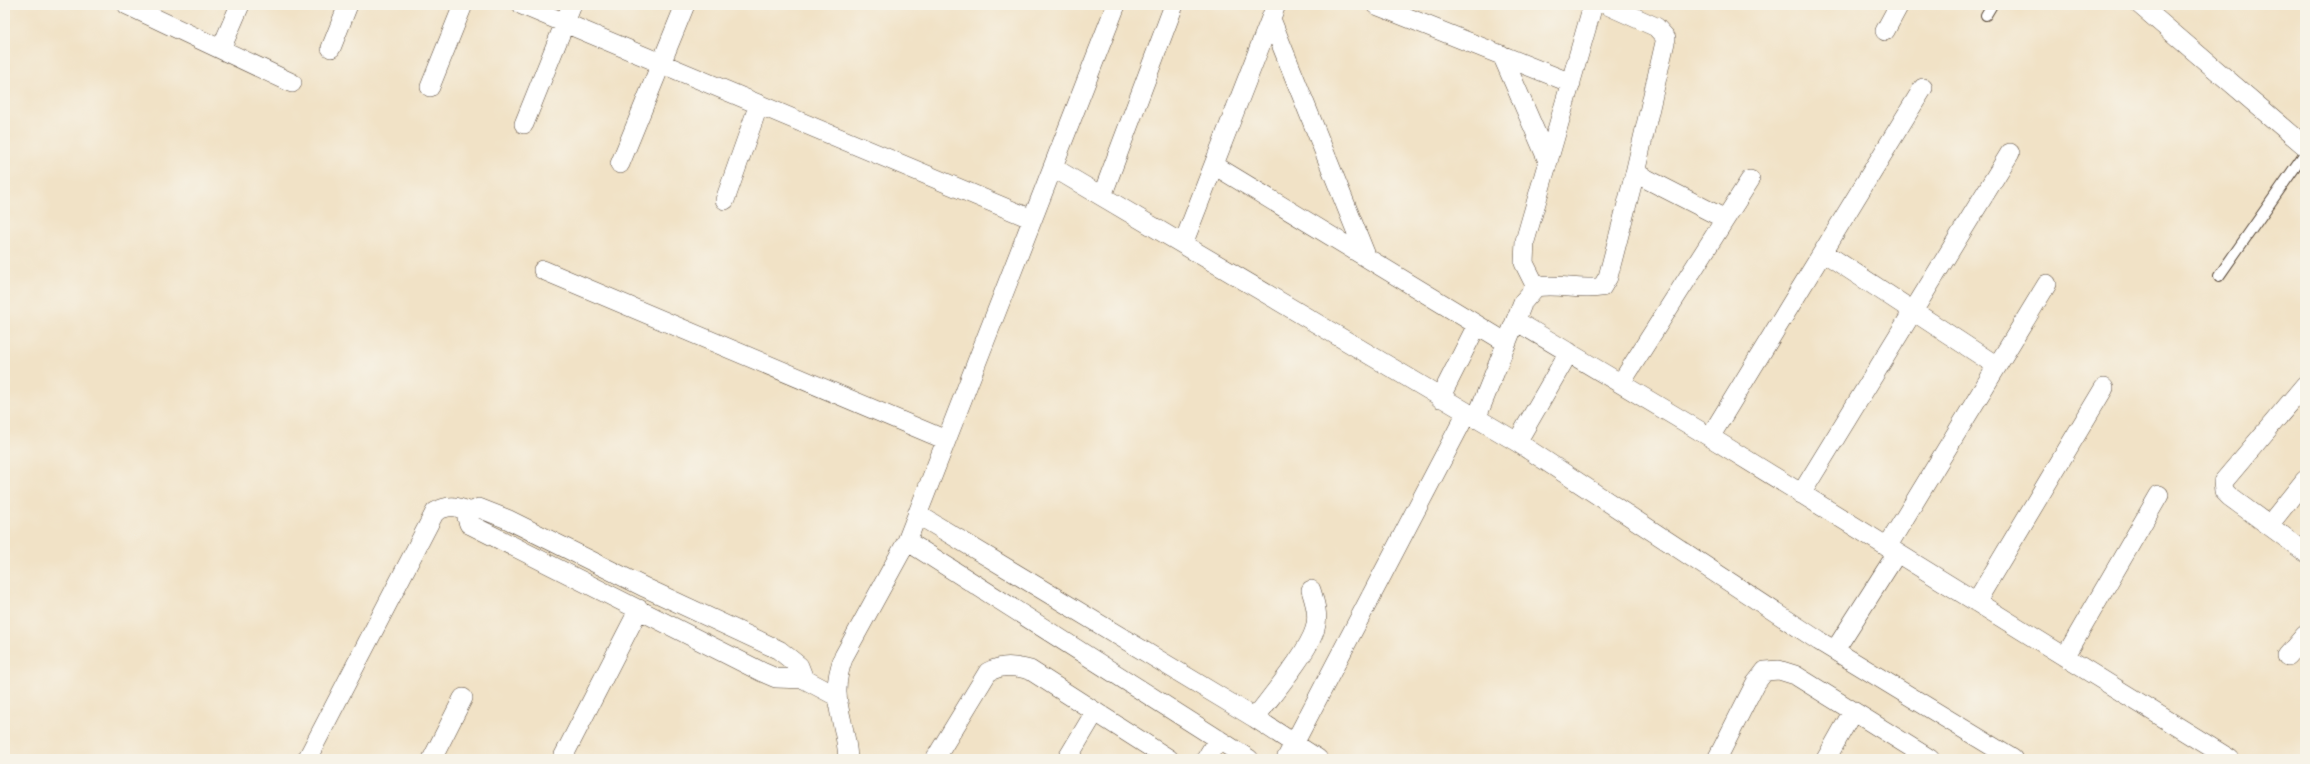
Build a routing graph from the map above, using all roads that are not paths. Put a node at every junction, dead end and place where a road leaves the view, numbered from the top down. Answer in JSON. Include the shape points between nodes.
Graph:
{"nodes":[{"id":1,"x":127,"y":5,"type":"edge"},
{"id":2,"x":240,"y":5,"type":"edge"},
{"id":3,"x":348,"y":5,"type":"edge"},
{"id":4,"x":463,"y":5,"type":"edge"},
{"id":5,"x":522,"y":5,"type":"edge"},
{"id":6,"x":685,"y":5,"type":"edge"},
{"id":7,"x":1116,"y":5,"type":"edge"},
{"id":8,"x":1174,"y":5,"type":"edge"},
{"id":9,"x":1376,"y":5,"type":"edge"},
{"id":10,"x":1593,"y":5,"type":"edge"},
{"id":11,"x":1607,"y":5,"type":"edge"},
{"id":12,"x":1899,"y":5,"type":"edge"},
{"id":13,"x":1992,"y":5,"type":"edge"},
{"id":14,"x":2140,"y":5,"type":"edge"},
{"id":15,"x":1274,"y":12,"type":"edge"},
{"id":16,"x":568,"y":14,"type":"edge"},
{"id":17,"x":1986,"y":15,"type":"dead end"},
{"id":18,"x":1885,"y":31,"type":"dead end"},
{"id":19,"x":331,"y":48,"type":"dead end"},
{"id":20,"x":221,"y":49,"type":"junction"},
{"id":21,"x":1502,"y":55,"type":"junction"},
{"id":22,"x":662,"y":64,"type":"junction"},
{"id":23,"x":292,"y":83,"type":"dead end"},
{"id":24,"x":1571,"y":83,"type":"junction"},
{"id":25,"x":430,"y":87,"type":"dead end"},
{"id":26,"x":1923,"y":88,"type":"dead end"},
{"id":27,"x":759,"y":104,"type":"junction"},
{"id":28,"x":524,"y":124,"type":"dead end"},
{"id":29,"x":2305,"y":146,"type":"edge"},
{"id":30,"x":2010,"y":152,"type":"dead end"},
{"id":31,"x":2305,"y":153,"type":"edge"},
{"id":32,"x":1548,"y":161,"type":"junction"},
{"id":33,"x":620,"y":164,"type":"dead end"},
{"id":34,"x":1214,"y":165,"type":"junction"},
{"id":35,"x":1054,"y":168,"type":"junction"},
{"id":36,"x":1635,"y":172,"type":"junction"},
{"id":37,"x":1750,"y":180,"type":"dead end"},
{"id":38,"x":1102,"y":196,"type":"junction"},
{"id":39,"x":726,"y":200,"type":"dead end"},
{"id":40,"x":1032,"y":219,"type":"junction"},
{"id":41,"x":1725,"y":219,"type":"junction"},
{"id":42,"x":1183,"y":244,"type":"junction"},
{"id":43,"x":1823,"y":252,"type":"junction"},
{"id":44,"x":1367,"y":258,"type":"junction"},
{"id":45,"x":543,"y":270,"type":"dead end"},
{"id":46,"x":2219,"y":276,"type":"dead end"},
{"id":47,"x":2047,"y":284,"type":"dead end"},
{"id":48,"x":1536,"y":287,"type":"junction"},
{"id":49,"x":1913,"y":310,"type":"junction"},
{"id":50,"x":1516,"y":321,"type":"junction"},
{"id":51,"x":1477,"y":324,"type":"junction"},
{"id":52,"x":1507,"y":343,"type":"junction"},
{"id":53,"x":1569,"y":352,"type":"junction"},
{"id":54,"x":1997,"y":366,"type":"junction"},
{"id":55,"x":1621,"y":383,"type":"junction"},
{"id":56,"x":2305,"y":385,"type":"edge"},
{"id":57,"x":2104,"y":388,"type":"dead end"},
{"id":58,"x":1440,"y":398,"type":"junction"},
{"id":59,"x":1471,"y":416,"type":"junction"},
{"id":60,"x":1710,"y":437,"type":"junction"},
{"id":61,"x":946,"y":440,"type":"junction"},
{"id":62,"x":1517,"y":442,"type":"junction"},
{"id":63,"x":2305,"y":480,"type":"edge"},
{"id":64,"x":1801,"y":494,"type":"junction"},
{"id":65,"x":2159,"y":495,"type":"dead end"},
{"id":66,"x":471,"y":512,"type":"junction"},
{"id":67,"x":917,"y":514,"type":"junction"},
{"id":68,"x":2269,"y":525,"type":"junction"},
{"id":69,"x":907,"y":541,"type":"junction"},
{"id":70,"x":1892,"y":550,"type":"junction"},
{"id":71,"x":2305,"y":552,"type":"edge"},
{"id":72,"x":1312,"y":590,"type":"dead end"},
{"id":73,"x":1976,"y":602,"type":"junction"},
{"id":74,"x":639,"y":609,"type":"junction"},
{"id":75,"x":2305,"y":634,"type":"edge"},
{"id":76,"x":1835,"y":650,"type":"junction"},
{"id":77,"x":2287,"y":656,"type":"dead end"},
{"id":78,"x":2065,"y":657,"type":"junction"},
{"id":79,"x":804,"y":679,"type":"junction"},
{"id":80,"x":836,"y":696,"type":"junction"},
{"id":81,"x":463,"y":698,"type":"dead end"},
{"id":82,"x":1853,"y":711,"type":"junction"},
{"id":83,"x":1095,"y":712,"type":"junction"},
{"id":84,"x":1255,"y":718,"type":"junction"},
{"id":85,"x":1218,"y":739,"type":"junction"},
{"id":86,"x":1290,"y":752,"type":"edge"},
{"id":87,"x":308,"y":759,"type":"edge"},
{"id":88,"x":432,"y":759,"type":"edge"},
{"id":89,"x":562,"y":759,"type":"edge"},
{"id":90,"x":848,"y":759,"type":"edge"},
{"id":91,"x":935,"y":759,"type":"edge"},
{"id":92,"x":1067,"y":759,"type":"edge"},
{"id":93,"x":1169,"y":759,"type":"edge"},
{"id":94,"x":1206,"y":759,"type":"edge"},
{"id":95,"x":1249,"y":759,"type":"edge"},
{"id":96,"x":1318,"y":759,"type":"edge"},
{"id":97,"x":1717,"y":759,"type":"edge"},
{"id":98,"x":1826,"y":759,"type":"edge"},
{"id":99,"x":1930,"y":759,"type":"edge"},
{"id":100,"x":2013,"y":759,"type":"edge"},
{"id":101,"x":2230,"y":759,"type":"edge"}],
"edges":[{"from":1,"to":20,"type":"street"},
{"from":2,"to":20,"type":"street"},
{"from":3,"to":19,"type":"street"},
{"from":4,"to":25,"type":"street"},
{"from":5,"to":16,"type":"street"},
{"from":6,"to":22,"type":"street"},
{"from":7,"to":35,"type":"street"},
{"from":8,"to":38,"type":"street"},
{"from":9,"to":21,"type":"street"},
{"from":10,"to":24,"type":"street"},
{"from":11,"to":36,"type":"street","via":[[1656,27],[1666,38]]},
{"from":12,"to":18,"type":"street"},
{"from":13,"to":17,"type":"lane"},
{"from":14,"to":29,"type":"street"},
{"from":15,"to":34,"type":"street"},
{"from":15,"to":44,"type":"street"},
{"from":16,"to":22,"type":"street"},
{"from":16,"to":28,"type":"street"},
{"from":20,"to":23,"type":"street"},
{"from":21,"to":24,"type":"street"},
{"from":21,"to":32,"type":"street"},
{"from":22,"to":27,"type":"street"},
{"from":22,"to":33,"type":"street"},
{"from":24,"to":32,"type":"street"},
{"from":26,"to":43,"type":"street"},
{"from":27,"to":39,"type":"street"},
{"from":27,"to":40,"type":"street"},
{"from":30,"to":49,"type":"street"},
{"from":31,"to":46,"type":"lane"},
{"from":32,"to":48,"type":"street","via":[[1524,252],[1524,263]]},
{"from":34,"to":42,"type":"street"},
{"from":34,"to":44,"type":"street"},
{"from":35,"to":38,"type":"street"},
{"from":35,"to":40,"type":"street"},
{"from":36,"to":41,"type":"street"},
{"from":36,"to":48,"type":"street","via":[[1608,276],[1602,287],[1586,290],[1551,284]]},
{"from":37,"to":41,"type":"street"},
{"from":38,"to":42,"type":"street"},
{"from":40,"to":61,"type":"street"},
{"from":41,"to":55,"type":"street"},
{"from":42,"to":58,"type":"street"},
{"from":43,"to":49,"type":"street"},
{"from":43,"to":60,"type":"street"},
{"from":44,"to":51,"type":"street"},
{"from":45,"to":61,"type":"street"},
{"from":47,"to":54,"type":"street"},
{"from":48,"to":50,"type":"street","via":[[1523,302]]},
{"from":49,"to":54,"type":"street"},
{"from":49,"to":64,"type":"street"},
{"from":50,"to":52,"type":"street"},
{"from":50,"to":53,"type":"street"},
{"from":51,"to":52,"type":"street"},
{"from":51,"to":58,"type":"street"},
{"from":52,"to":59,"type":"street"},
{"from":53,"to":55,"type":"street"},
{"from":53,"to":62,"type":"street"},
{"from":54,"to":70,"type":"street"},
{"from":55,"to":60,"type":"street"},
{"from":56,"to":68,"type":"street","via":[[2223,482],[2224,491]]},
{"from":57,"to":73,"type":"street"},
{"from":58,"to":59,"type":"street"},
{"from":59,"to":62,"type":"street"},
{"from":59,"to":86,"type":"street"},
{"from":60,"to":64,"type":"street"},
{"from":61,"to":67,"type":"street"},
{"from":62,"to":76,"type":"street"},
{"from":63,"to":68,"type":"street"},
{"from":64,"to":70,"type":"street"},
{"from":65,"to":78,"type":"street"},
{"from":66,"to":74,"type":"street","via":[[467,518],[474,527]]},
{"from":66,"to":79,"type":"street","via":[[479,508],[507,519],[779,650],[799,666]]},
{"from":66,"to":87,"type":"street","via":[[447,505],[435,512]]},
{"from":67,"to":69,"type":"street"},
{"from":67,"to":84,"type":"street"},
{"from":68,"to":71,"type":"street"},
{"from":69,"to":80,"type":"street","via":[[844,656],[837,674]]},
{"from":69,"to":85,"type":"street"},
{"from":70,"to":73,"type":"street"},
{"from":70,"to":76,"type":"street"},
{"from":72,"to":84,"type":"street","via":[[1317,611],[1315,629],[1307,647]]},
{"from":73,"to":78,"type":"street"},
{"from":74,"to":79,"type":"street","via":[[776,678]]},
{"from":74,"to":89,"type":"street"},
{"from":75,"to":77,"type":"street"},
{"from":76,"to":100,"type":"street"},
{"from":78,"to":101,"type":"street"},
{"from":79,"to":80,"type":"street"},
{"from":80,"to":90,"type":"street"},
{"from":81,"to":88,"type":"street"},
{"from":82,"to":97,"type":"street","via":[[1795,675],[1779,670],[1765,671],[1755,684]]},
{"from":82,"to":98,"type":"street"},
{"from":82,"to":99,"type":"street"},
{"from":83,"to":91,"type":"street","via":[[1030,670],[1000,666],[988,672]]},
{"from":83,"to":92,"type":"street"},
{"from":83,"to":93,"type":"street"},
{"from":84,"to":86,"type":"street"},
{"from":85,"to":94,"type":"street"},
{"from":85,"to":95,"type":"street"},
{"from":86,"to":96,"type":"street"}]}
